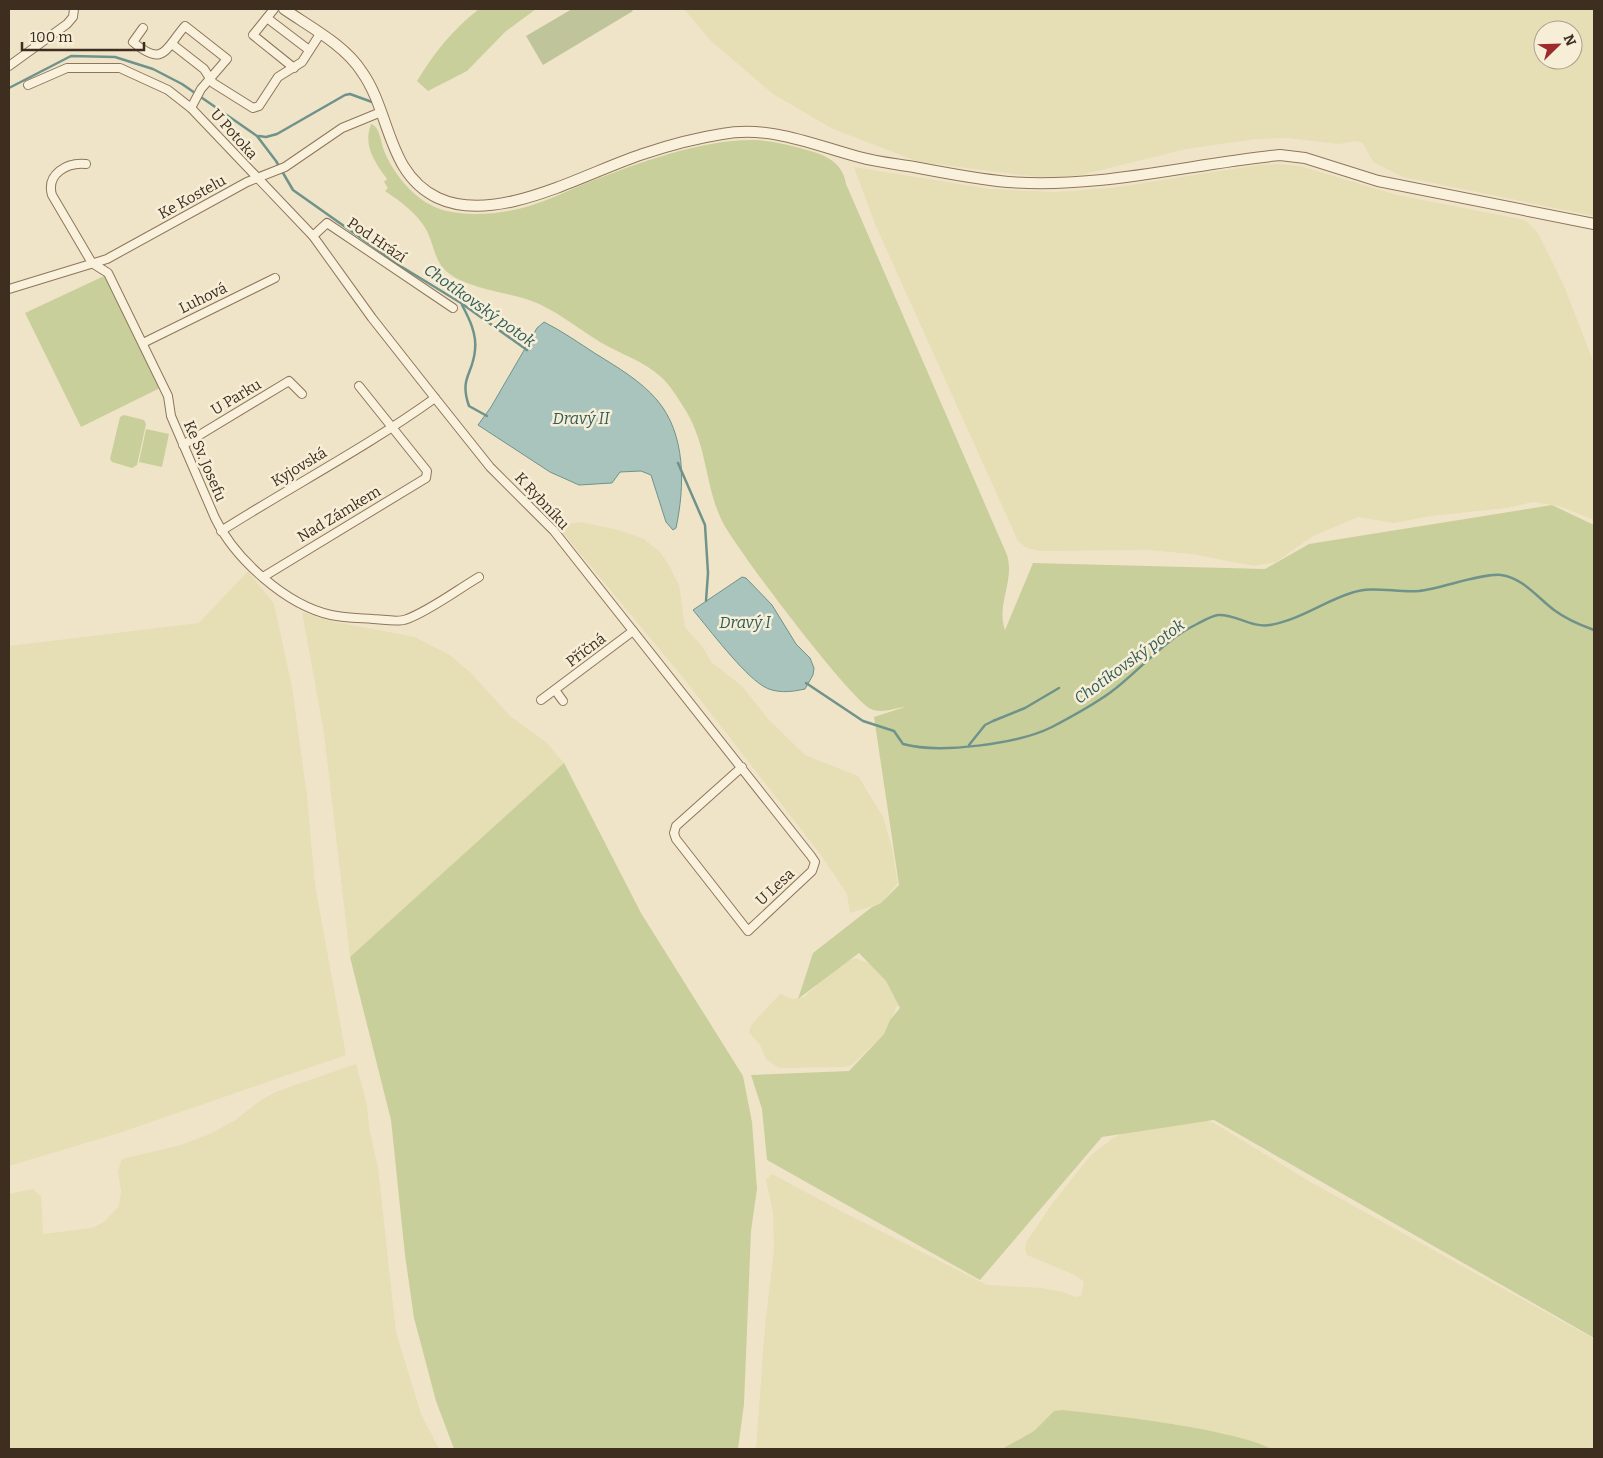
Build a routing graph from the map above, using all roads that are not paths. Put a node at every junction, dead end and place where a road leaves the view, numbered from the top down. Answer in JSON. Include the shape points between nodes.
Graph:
{"nodes":[{"id":1,"x":74,"y":9,"type":"edge"},
{"id":2,"x":274,"y":9,"type":"edge"},
{"id":3,"x":284,"y":9,"type":"edge"},
{"id":4,"x":267,"y":18,"type":"junction"},
{"id":5,"x":143,"y":28,"type":"dead end"},
{"id":6,"x":320,"y":34,"type":"junction"},
{"id":7,"x":172,"y":44,"type":"junction"},
{"id":8,"x":309,"y":50,"type":"junction"},
{"id":9,"x":9,"y":66,"type":"edge"},
{"id":10,"x":294,"y":68,"type":"junction"},
{"id":11,"x":210,"y":79,"type":"junction"},
{"id":12,"x":28,"y":85,"type":"dead end"},
{"id":13,"x":193,"y":105,"type":"junction"},
{"id":14,"x":381,"y":112,"type":"junction"},
{"id":15,"x":86,"y":164,"type":"dead end"},
{"id":16,"x":256,"y":178,"type":"junction"},
{"id":17,"x":1594,"y":224,"type":"edge"},
{"id":18,"x":313,"y":236,"type":"junction"},
{"id":19,"x":92,"y":263,"type":"junction"},
{"id":20,"x":275,"y":278,"type":"dead end"},
{"id":21,"x":9,"y":289,"type":"edge"},
{"id":22,"x":453,"y":308,"type":"dead end"},
{"id":23,"x":143,"y":343,"type":"junction"},
{"id":24,"x":359,"y":386,"type":"dead end"},
{"id":25,"x":302,"y":394,"type":"dead end"},
{"id":26,"x":435,"y":398,"type":"junction"},
{"id":27,"x":393,"y":428,"type":"junction"},
{"id":28,"x":183,"y":445,"type":"junction"},
{"id":29,"x":221,"y":530,"type":"junction"},
{"id":30,"x":263,"y":577,"type":"junction"},
{"id":31,"x":479,"y":577,"type":"dead end"},
{"id":32,"x":633,"y":631,"type":"junction"},
{"id":33,"x":554,"y":690,"type":"junction"},
{"id":34,"x":542,"y":700,"type":"dead end"},
{"id":35,"x":563,"y":701,"type":"dead end"},
{"id":36,"x":742,"y":767,"type":"junction"}],
"edges":[{"from":1,"to":9,"type":"street","via":[[67,24]]},
{"from":2,"to":4,"type":"street"},
{"from":3,"to":6,"type":"street"},
{"from":4,"to":8,"type":"street"},
{"from":4,"to":10,"type":"street","via":[[253,35]]},
{"from":5,"to":7,"type":"street","name":"U Potoka","via":[[133,42],[148,53],[162,55]]},
{"from":6,"to":8,"type":"street","name":"U Potoka"},
{"from":6,"to":14,"type":"street","via":[[360,68]]},
{"from":7,"to":11,"type":"street","name":"U Potoka","via":[[204,69]]},
{"from":7,"to":11,"type":"street","name":"U Potoka","via":[[185,26],[227,59]]},
{"from":8,"to":10,"type":"street","name":"U Potoka"},
{"from":10,"to":11,"type":"street","name":"U Potoka","via":[[278,77],[259,106],[253,108]]},
{"from":11,"to":13,"type":"street","name":"U Potoka","via":[[201,88]]},
{"from":12,"to":13,"type":"street","name":"U Potoka","via":[[67,68],[120,68]]},
{"from":13,"to":16,"type":"street","name":"U Potoka"},
{"from":14,"to":16,"type":"street","name":"Ke Kostelu","via":[[342,128],[285,167]]},
{"from":14,"to":17,"type":"street","via":[[395,152],[408,174],[438,198],[469,204],[524,199],[648,152],[723,134],[752,131],[789,136],[860,157],[963,176],[1043,184],[1083,183],[1247,158],[1288,156],[1305,158],[1386,183]]},
{"from":15,"to":19,"type":"street","name":"Ke Sv. Josefu","via":[[74,163],[54,175],[50,187]]},
{"from":16,"to":18,"type":"street","name":"K Rybníku"},
{"from":16,"to":19,"type":"street","name":"Ke Kostelu","via":[[107,259]]},
{"from":18,"to":22,"type":"street","name":"Pod Hrází","via":[[327,223]]},
{"from":18,"to":26,"type":"street","name":"K Rybníku"},
{"from":19,"to":21,"type":"street","name":"Ke Kostelu"},
{"from":19,"to":23,"type":"street","name":"Ke Sv. Josefu","via":[[108,273]]},
{"from":20,"to":23,"type":"street","name":"Luhová"},
{"from":23,"to":28,"type":"street","name":"Ke Sv. Josefu","via":[[168,396],[171,416]]},
{"from":24,"to":27,"type":"street"},
{"from":25,"to":28,"type":"street","name":"U Parku","via":[[289,381]]},
{"from":26,"to":27,"type":"street","name":"Kyjovská"},
{"from":26,"to":32,"type":"street","name":"K Rybníku","via":[[490,467],[542,517]]},
{"from":27,"to":29,"type":"street","name":"Kyjovská"},
{"from":27,"to":30,"type":"street","name":"Nad Zámkem","via":[[428,473],[423,480]]},
{"from":28,"to":29,"type":"street","name":"Ke Sv. Josefu"},
{"from":29,"to":30,"type":"street","name":"Ke Sv. Josefu"},
{"from":30,"to":31,"type":"street","name":"Ke Sv. Josefu","via":[[302,604],[331,615],[405,620]]},
{"from":32,"to":33,"type":"street","name":"Příčná"},
{"from":32,"to":36,"type":"street","name":"K Rybníku"},
{"from":33,"to":34,"type":"street","name":"Příčná"},
{"from":33,"to":35,"type":"street"},
{"from":36,"to":36,"type":"street","name":"U Lesa","via":[[676,826],[674,832],[676,839],[748,931],[812,871],[814,862]]}]}
